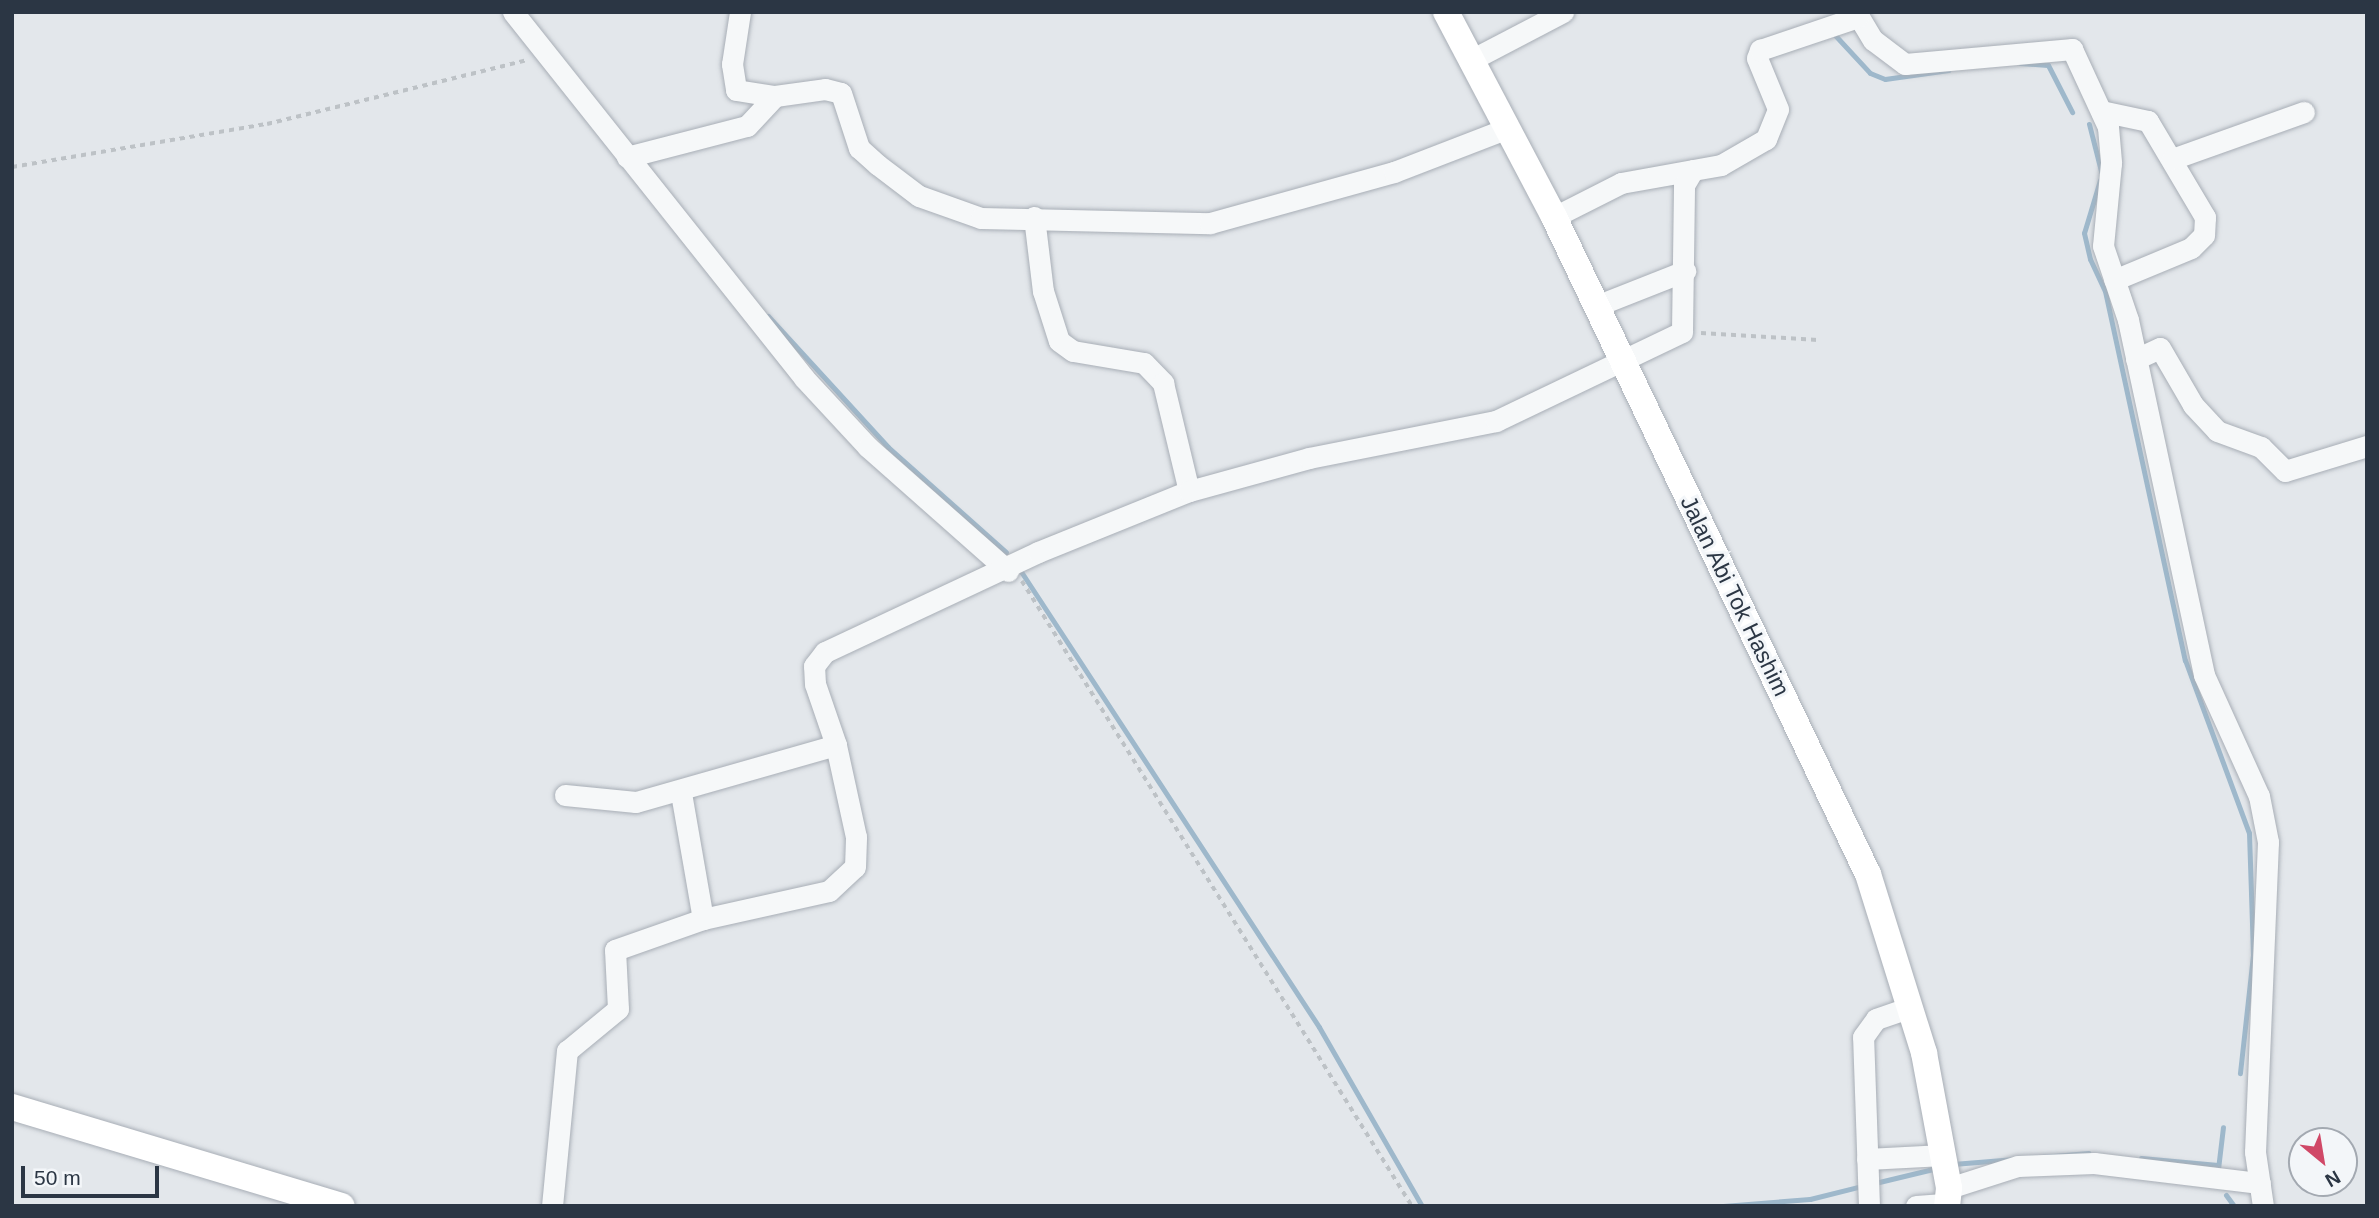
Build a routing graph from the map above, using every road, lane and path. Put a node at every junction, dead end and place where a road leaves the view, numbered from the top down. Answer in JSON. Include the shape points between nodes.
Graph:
{"nodes":[{"id":1,"x":513,"y":12,"type":"edge"},
{"id":2,"x":740,"y":12,"type":"edge"},
{"id":3,"x":1446,"y":12,"type":"edge"},
{"id":4,"x":1563,"y":12,"type":"edge"},
{"id":5,"x":1857,"y":15,"type":"edge"},
{"id":6,"x":543,"y":55,"type":"junction"},
{"id":7,"x":1471,"y":60,"type":"junction"},
{"id":8,"x":775,"y":96,"type":"junction"},
{"id":9,"x":2101,"y":111,"type":"junction"},
{"id":10,"x":2304,"y":112,"type":"dead end"},
{"id":11,"x":1508,"y":128,"type":"junction"},
{"id":12,"x":627,"y":157,"type":"junction"},
{"id":13,"x":2172,"y":159,"type":"junction"},
{"id":14,"x":12,"y":167,"type":"edge"},
{"id":15,"x":1693,"y":170,"type":"junction"},
{"id":16,"x":1034,"y":217,"type":"junction"},
{"id":17,"x":1554,"y":218,"type":"junction"},
{"id":18,"x":1685,"y":271,"type":"junction"},
{"id":19,"x":2114,"y":280,"type":"junction"},
{"id":20,"x":1596,"y":306,"type":"junction"},
{"id":21,"x":1682,"y":332,"type":"junction"},
{"id":22,"x":1818,"y":340,"type":"dead end"},
{"id":23,"x":2136,"y":359,"type":"junction"},
{"id":24,"x":1621,"y":362,"type":"junction"},
{"id":25,"x":2367,"y":446,"type":"edge"},
{"id":26,"x":1189,"y":491,"type":"junction"},
{"id":27,"x":1008,"y":571,"type":"junction"},
{"id":28,"x":836,"y":745,"type":"junction"},
{"id":29,"x":681,"y":793,"type":"junction"},
{"id":30,"x":565,"y":795,"type":"dead end"},
{"id":31,"x":703,"y":919,"type":"junction"},
{"id":32,"x":1910,"y":1007,"type":"junction"},
{"id":33,"x":12,"y":1107,"type":"edge"},
{"id":34,"x":1943,"y":1154,"type":"junction"},
{"id":35,"x":1867,"y":1159,"type":"junction"},
{"id":36,"x":2260,"y":1183,"type":"junction"},
{"id":37,"x":1948,"y":1199,"type":"edge"},
{"id":38,"x":341,"y":1206,"type":"edge"},
{"id":39,"x":552,"y":1206,"type":"edge"},
{"id":40,"x":1412,"y":1206,"type":"edge"},
{"id":41,"x":1868,"y":1206,"type":"edge"},
{"id":42,"x":1916,"y":1206,"type":"edge"},
{"id":43,"x":2263,"y":1206,"type":"edge"}],
"edges":[{"from":1,"to":6,"type":"street"},
{"from":2,"to":8,"type":"street","via":[[732,64],[736,90]]},
{"from":3,"to":7,"type":"main road","name":"Jalan Abi Tok Hashim"},
{"from":4,"to":7,"type":"street"},
{"from":5,"to":9,"type":"street","via":[[1886,53],[1905,64],[2072,49]]},
{"from":5,"to":15,"type":"street","via":[[1760,50],[1756,58],[1778,109],[1766,139],[1721,165]]},
{"from":6,"to":12,"type":"street"},
{"from":6,"to":14,"type":"path","via":[[464,80],[267,124]]},
{"from":7,"to":11,"type":"main road","name":"Jalan Abi Tok Hashim"},
{"from":8,"to":12,"type":"street","via":[[747,126]]},
{"from":8,"to":16,"type":"street","via":[[825,89],[841,93],[859,148],[919,196],[981,218]]},
{"from":9,"to":13,"type":"street","via":[[2148,121]]},
{"from":9,"to":19,"type":"street","via":[[2112,163],[2103,246]]},
{"from":10,"to":13,"type":"street"},
{"from":11,"to":16,"type":"street","via":[[1394,172],[1210,223]]},
{"from":11,"to":17,"type":"main road","name":"Jalan Abi Tok Hashim"},
{"from":12,"to":27,"type":"street","via":[[804,378],[868,447]]},
{"from":13,"to":19,"type":"street","via":[[2205,217],[2204,235],[2192,248]]},
{"from":15,"to":17,"type":"street","via":[[1621,184]]},
{"from":15,"to":18,"type":"street","via":[[1679,209]]},
{"from":16,"to":26,"type":"street","via":[[1043,291],[1059,341],[1073,351],[1144,363],[1163,383]]},
{"from":17,"to":20,"type":"main road","name":"Jalan Abi Tok Hashim"},
{"from":18,"to":20,"type":"street"},
{"from":18,"to":21,"type":"street"},
{"from":19,"to":23,"type":"street"},
{"from":20,"to":24,"type":"main road","name":"Jalan Abi Tok Hashim"},
{"from":21,"to":22,"type":"path"},
{"from":21,"to":24,"type":"street"},
{"from":23,"to":25,"type":"street","via":[[2160,348],[2193,405],[2217,431],[2261,447],[2285,471]]},
{"from":23,"to":36,"type":"street","via":[[2204,675],[2259,796],[2268,842],[2255,1152]]},
{"from":24,"to":26,"type":"street","via":[[1496,421],[1309,458]]},
{"from":24,"to":32,"type":"main road","name":"Jalan Abi Tok Hashim","via":[[1868,874]]},
{"from":26,"to":27,"type":"street"},
{"from":27,"to":28,"type":"street","via":[[825,652],[814,666],[815,684]]},
{"from":27,"to":40,"type":"path","via":[[1024,582]]},
{"from":28,"to":29,"type":"street"},
{"from":28,"to":31,"type":"street","via":[[856,837],[855,867],[846,879],[829,891]]},
{"from":29,"to":30,"type":"street","via":[[636,802]]},
{"from":29,"to":31,"type":"street"},
{"from":31,"to":39,"type":"street","via":[[615,950],[618,1009],[567,1051]]},
{"from":32,"to":34,"type":"main road","name":"Jalan Abi Tok Hashim"},
{"from":32,"to":35,"type":"street","via":[[1876,1019],[1863,1037]]},
{"from":33,"to":38,"type":"main road"},
{"from":34,"to":35,"type":"street"},
{"from":34,"to":37,"type":"main road","name":"Jalan Abi Tok Hashim"},
{"from":35,"to":41,"type":"street"},
{"from":36,"to":37,"type":"street","via":[[2094,1163],[2018,1166]]},
{"from":36,"to":43,"type":"street"},
{"from":37,"to":42,"type":"street"}]}
